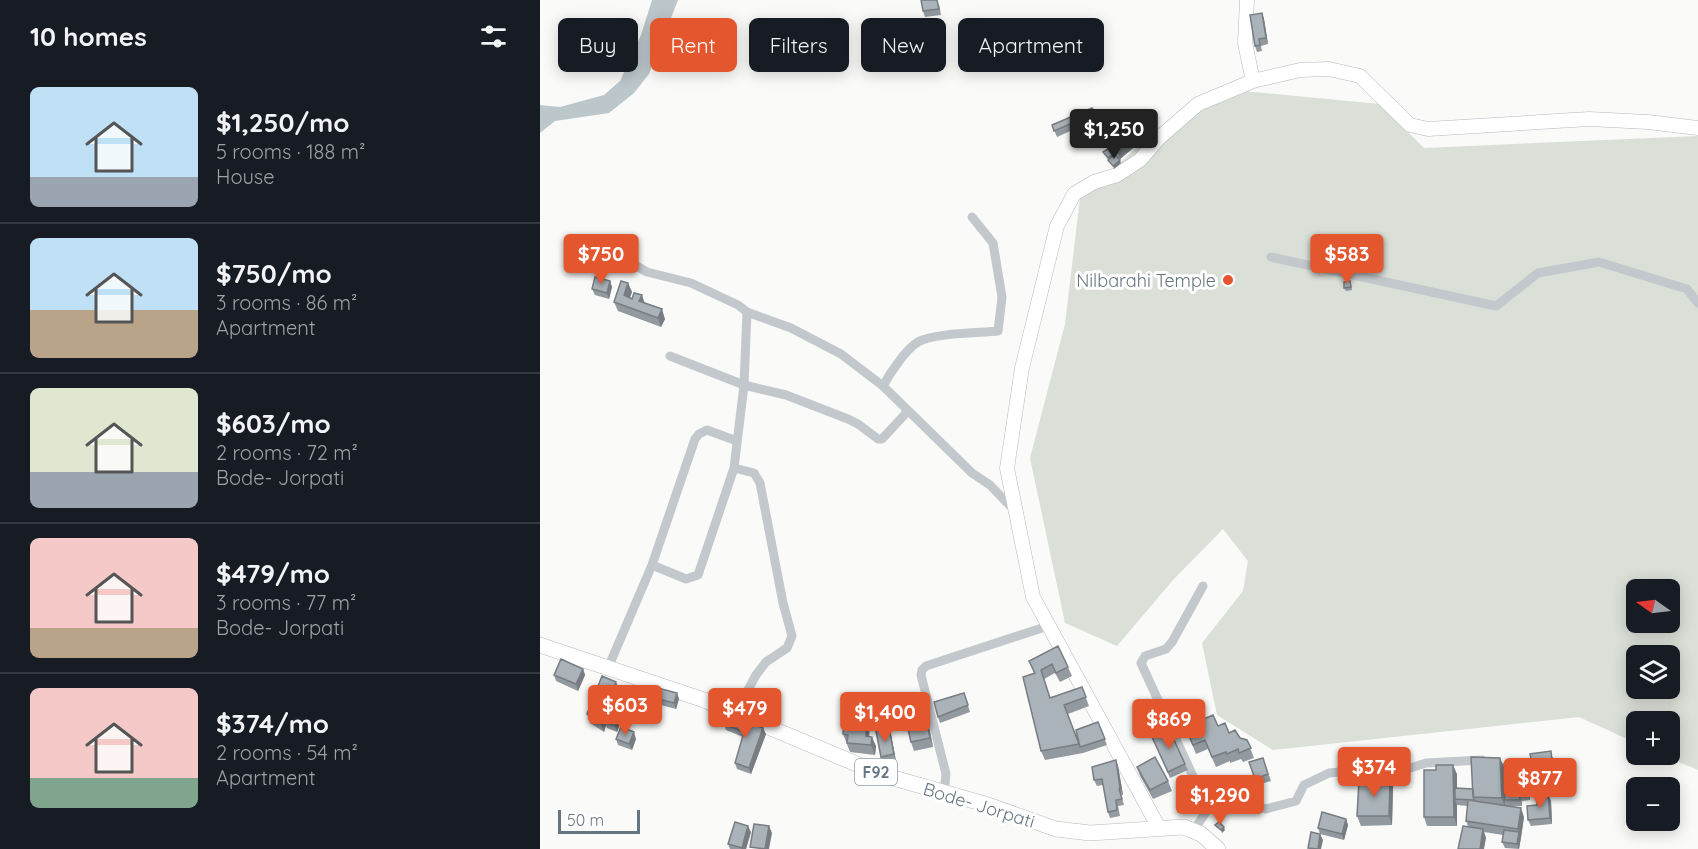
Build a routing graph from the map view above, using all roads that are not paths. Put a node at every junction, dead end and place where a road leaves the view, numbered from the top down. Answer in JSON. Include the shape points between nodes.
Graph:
{"nodes":[{"id":1,"x":1247,"y":0,"type":"edge"},
{"id":2,"x":1254,"y":81,"type":"junction"},
{"id":3,"x":1698,"y":128,"type":"edge"},
{"id":4,"x":972,"y":217,"type":"dead end"},
{"id":5,"x":1271,"y":257,"type":"dead end"},
{"id":6,"x":633,"y":264,"type":"dead end"},
{"id":7,"x":1698,"y":303,"type":"edge"},
{"id":8,"x":747,"y":312,"type":"junction"},
{"id":9,"x":670,"y":356,"type":"dead end"},
{"id":10,"x":744,"y":385,"type":"junction"},
{"id":11,"x":883,"y":386,"type":"junction"},
{"id":12,"x":908,"y":411,"type":"junction"},
{"id":13,"x":737,"y":441,"type":"junction"},
{"id":14,"x":734,"y":468,"type":"junction"},
{"id":15,"x":1016,"y":512,"type":"junction"},
{"id":16,"x":652,"y":565,"type":"junction"},
{"id":17,"x":1203,"y":586,"type":"dead end"},
{"id":18,"x":1048,"y":626,"type":"junction"},
{"id":19,"x":540,"y":645,"type":"edge"},
{"id":20,"x":608,"y":668,"type":"junction"},
{"id":21,"x":735,"y":714,"type":"junction"},
{"id":22,"x":1495,"y":759,"type":"edge"},
{"id":23,"x":944,"y":794,"type":"junction"},
{"id":24,"x":1209,"y":809,"type":"junction"},
{"id":25,"x":1159,"y":828,"type":"junction"},
{"id":26,"x":1194,"y":830,"type":"junction"},
{"id":27,"x":1218,"y":849,"type":"edge"}],
"edges":[{"from":1,"to":2,"type":"main road","via":[[1245,43]]},
{"from":2,"to":3,"type":"main road","via":[[1300,70],[1329,69],[1359,76],[1410,125],[1428,129],[1589,118]]},
{"from":2,"to":15,"type":"main road","via":[[1198,104],[1140,160],[1118,175],[1074,194],[1057,225],[1022,368],[1007,468]]},
{"from":4,"to":11,"type":"street","via":[[993,243],[1002,297],[998,331],[917,342]]},
{"from":5,"to":7,"type":"street","via":[[1496,306],[1538,273],[1599,262],[1687,289]]},
{"from":6,"to":8,"type":"street","via":[[647,272],[691,283]]},
{"from":8,"to":10,"type":"street"},
{"from":8,"to":11,"type":"street","via":[[824,344]]},
{"from":9,"to":10,"type":"street"},
{"from":10,"to":12,"type":"street","via":[[786,395],[848,419],[878,439]]},
{"from":10,"to":13,"type":"street"},
{"from":11,"to":12,"type":"street"},
{"from":12,"to":15,"type":"street"},
{"from":13,"to":14,"type":"street"},
{"from":13,"to":16,"type":"street","via":[[707,430],[695,439]]},
{"from":14,"to":16,"type":"street","via":[[698,575],[686,579]]},
{"from":14,"to":21,"type":"street","via":[[754,473],[760,483],[792,636],[787,648],[766,662],[756,675]]},
{"from":15,"to":18,"type":"main road","via":[[1033,597]]},
{"from":16,"to":20,"type":"street"},
{"from":17,"to":24,"type":"street","via":[[1172,642],[1166,649],[1145,656],[1141,663]]},
{"from":18,"to":23,"type":"street","via":[[922,670],[946,774]]},
{"from":18,"to":25,"type":"main road"},
{"from":19,"to":20,"type":"main road","name":"Bode- Jorpati","number":"F92"},
{"from":20,"to":21,"type":"main road","name":"Bode- Jorpati","number":"F92"},
{"from":21,"to":23,"type":"main road","name":"Bode- Jorpati","number":"F92","via":[[883,775]]},
{"from":22,"to":24,"type":"street","via":[[1426,763],[1383,773],[1329,773],[1304,785],[1296,801],[1266,809],[1239,804]]},
{"from":23,"to":25,"type":"main road","name":"Bode- Jorpati","number":"F92","via":[[1067,832]]},
{"from":24,"to":26,"type":"street"},
{"from":25,"to":26,"type":"main road","name":"Bode- Jorpati","number":"F92"},
{"from":26,"to":27,"type":"main road"}]}
